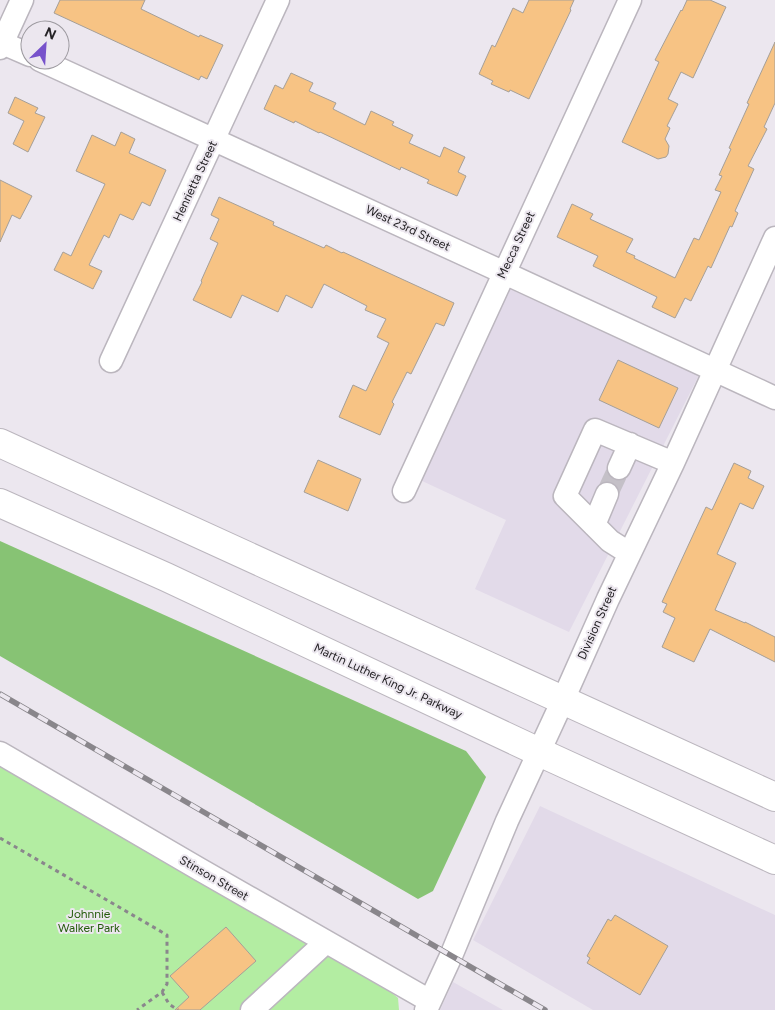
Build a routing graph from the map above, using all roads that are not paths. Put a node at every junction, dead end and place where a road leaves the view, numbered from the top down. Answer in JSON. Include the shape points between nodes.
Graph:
{"nodes":[{"id":1,"x":22,"y":0,"type":"edge"},
{"id":2,"x":278,"y":0,"type":"edge"},
{"id":3,"x":630,"y":0,"type":"edge"},
{"id":4,"x":1,"y":44,"type":"edge"},
{"id":5,"x":20,"y":51,"type":"edge"},
{"id":6,"x":62,"y":70,"type":"edge"},
{"id":7,"x":214,"y":140,"type":"junction"},
{"id":8,"x":775,"y":238,"type":"edge"},
{"id":9,"x":504,"y":272,"type":"junction"},
{"id":10,"x":111,"y":361,"type":"dead end"},
{"id":11,"x":714,"y":370,"type":"junction"},
{"id":12,"x":775,"y":398,"type":"edge"},
{"id":13,"x":0,"y":443,"type":"edge"},
{"id":14,"x":630,"y":444,"type":"junction"},
{"id":15,"x":673,"y":463,"type":"junction"},
{"id":16,"x":619,"y":468,"type":"tunnel mouth"},
{"id":17,"x":404,"y":491,"type":"dead end"},
{"id":18,"x":607,"y":494,"type":"tunnel mouth"},
{"id":19,"x":0,"y":503,"type":"edge"},
{"id":20,"x":594,"y":525,"type":"junction"},
{"id":21,"x":629,"y":552,"type":"junction"},
{"id":22,"x":563,"y":700,"type":"junction"},
{"id":23,"x":539,"y":752,"type":"junction"},
{"id":24,"x":0,"y":753,"type":"edge"},
{"id":25,"x":775,"y":797,"type":"edge"},
{"id":26,"x":775,"y":860,"type":"edge"},
{"id":27,"x":326,"y":942,"type":"junction"},
{"id":28,"x":428,"y":1005,"type":"edge"},
{"id":29,"x":252,"y":1010,"type":"edge"}],
"edges":[{"from":1,"to":4,"type":"street"},
{"from":2,"to":7,"type":"street","name":"Henrietta Street"},
{"from":3,"to":9,"type":"street","name":"Mecca Street"},
{"from":4,"to":5,"type":"street"},
{"from":6,"to":7,"type":"street","name":"West 23rd Street"},
{"from":7,"to":9,"type":"street","name":"West 23rd Street"},
{"from":7,"to":10,"type":"street","name":"Henrietta Street"},
{"from":8,"to":11,"type":"street","name":"Division Street"},
{"from":9,"to":11,"type":"street","name":"West 23rd Street"},
{"from":9,"to":17,"type":"street","name":"Mecca Street"},
{"from":11,"to":12,"type":"street","name":"West 23rd Street"},
{"from":11,"to":15,"type":"street","name":"Division Street"},
{"from":13,"to":22,"type":"highway"},
{"from":14,"to":15,"type":"street"},
{"from":14,"to":16,"type":"street"},
{"from":14,"to":20,"type":"street","via":[[595,430],[565,496]]},
{"from":15,"to":21,"type":"street","name":"Division Street"},
{"from":18,"to":20,"type":"street"},
{"from":19,"to":23,"type":"highway","name":"Martin Luther King Jr. Parkway"},
{"from":20,"to":21,"type":"street","via":[[610,541]]},
{"from":21,"to":22,"type":"street","name":"Division Street"},
{"from":22,"to":23,"type":"street","name":"Division Street"},
{"from":22,"to":25,"type":"highway"},
{"from":23,"to":26,"type":"highway","name":"Martin Luther King Jr. Parkway"},
{"from":23,"to":28,"type":"street","name":"Division Street"},
{"from":24,"to":27,"type":"street","name":"Stinson Street"},
{"from":27,"to":28,"type":"street","name":"Stinson Street"},
{"from":27,"to":29,"type":"street"}]}
